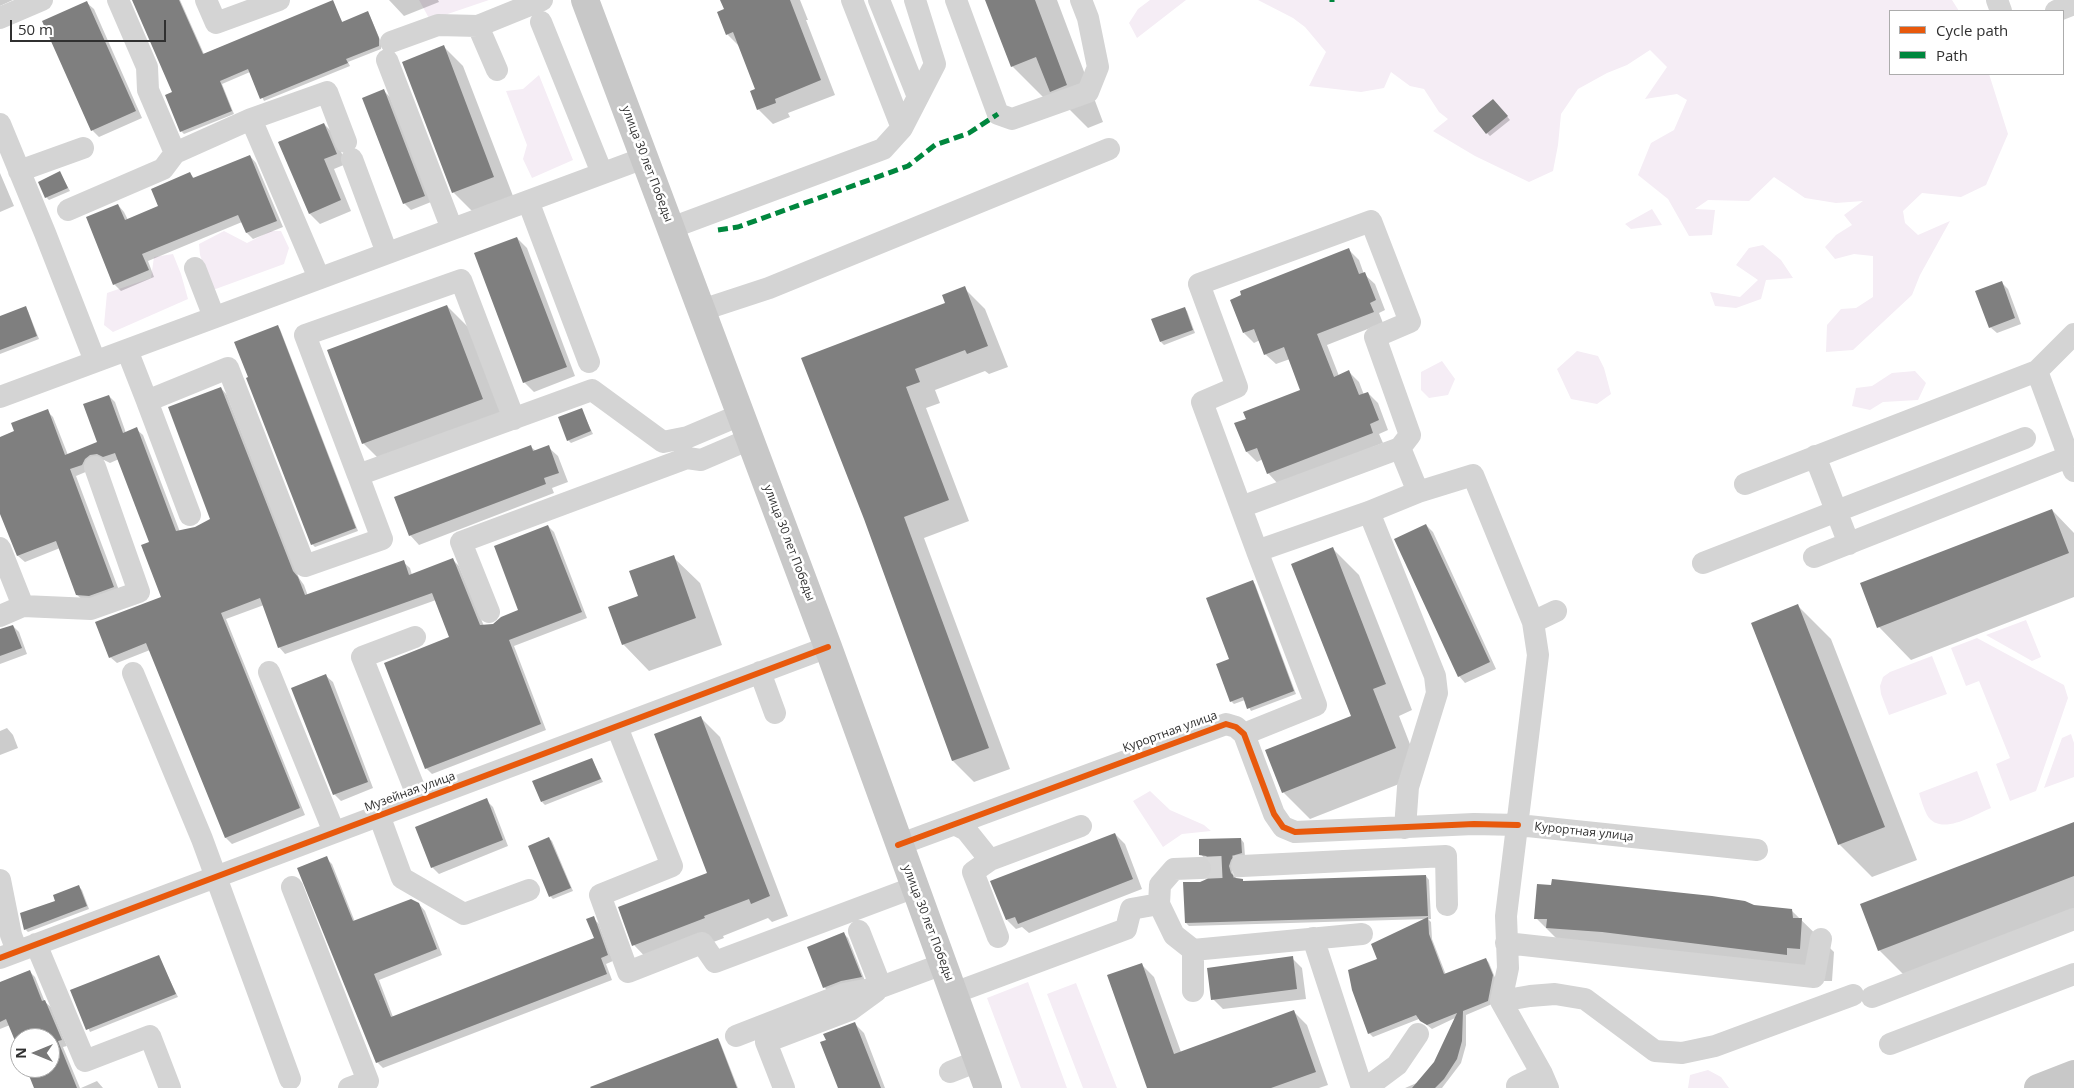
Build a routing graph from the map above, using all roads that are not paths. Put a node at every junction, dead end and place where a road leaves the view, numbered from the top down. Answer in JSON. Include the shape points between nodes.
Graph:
{"nodes":[{"id":1,"x":42,"y":0,"type":"edge"},
{"id":2,"x":118,"y":0,"type":"edge"},
{"id":3,"x":206,"y":0,"type":"edge"},
{"id":4,"x":278,"y":0,"type":"edge"},
{"id":5,"x":585,"y":0,"type":"edge"},
{"id":6,"x":852,"y":0,"type":"edge"},
{"id":7,"x":866,"y":0,"type":"edge"},
{"id":8,"x":879,"y":0,"type":"edge"},
{"id":9,"x":915,"y":0,"type":"edge"},
{"id":10,"x":956,"y":0,"type":"edge"},
{"id":11,"x":1081,"y":0,"type":"edge"},
{"id":12,"x":2074,"y":4,"type":"edge"},
{"id":13,"x":2059,"y":10,"type":"edge"},
{"id":14,"x":541,"y":11,"type":"edge"},
{"id":15,"x":0,"y":18,"type":"edge"},
{"id":16,"x":478,"y":26,"type":"junction"},
{"id":17,"x":889,"y":33,"type":"edge"},
{"id":18,"x":496,"y":70,"type":"dead end"},
{"id":19,"x":918,"y":97,"type":"junction"},
{"id":20,"x":252,"y":119,"type":"junction"},
{"id":21,"x":0,"y":124,"type":"edge"},
{"id":22,"x":902,"y":128,"type":"junction"},
{"id":23,"x":83,"y":148,"type":"dead end"},
{"id":24,"x":1109,"y":149,"type":"dead end"},
{"id":25,"x":175,"y":153,"type":"junction"},
{"id":26,"x":644,"y":158,"type":"junction"},
{"id":27,"x":19,"y":171,"type":"junction"},
{"id":28,"x":602,"y":173,"type":"junction"},
{"id":29,"x":528,"y":201,"type":"junction"},
{"id":30,"x":68,"y":210,"type":"dead end"},
{"id":31,"x":671,"y":228,"type":"junction"},
{"id":32,"x":452,"y":229,"type":"junction"},
{"id":33,"x":387,"y":253,"type":"junction"},
{"id":34,"x":195,"y":268,"type":"dead end"},
{"id":35,"x":320,"y":278,"type":"junction"},
{"id":36,"x":702,"y":310,"type":"junction"},
{"id":37,"x":214,"y":318,"type":"junction"},
{"id":38,"x":2074,"y":334,"type":"edge"},
{"id":39,"x":127,"y":350,"type":"junction"},
{"id":40,"x":95,"y":362,"type":"junction"},
{"id":41,"x":589,"y":362,"type":"dead end"},
{"id":42,"x":2037,"y":371,"type":"junction"},
{"id":43,"x":0,"y":397,"type":"edge"},
{"id":44,"x":147,"y":401,"type":"junction"},
{"id":45,"x":514,"y":419,"type":"junction"},
{"id":46,"x":745,"y":427,"type":"junction"},
{"id":47,"x":2025,"y":438,"type":"dead end"},
{"id":48,"x":1400,"y":448,"type":"junction"},
{"id":49,"x":1815,"y":456,"type":"junction"},
{"id":50,"x":2071,"y":464,"type":"edge"},
{"id":51,"x":95,"y":467,"type":"dead end"},
{"id":52,"x":358,"y":475,"type":"junction"},
{"id":53,"x":1745,"y":484,"type":"dead end"},
{"id":54,"x":1418,"y":492,"type":"junction"},
{"id":55,"x":1241,"y":507,"type":"junction"},
{"id":56,"x":1369,"y":512,"type":"junction"},
{"id":57,"x":1836,"y":512,"type":"junction"},
{"id":58,"x":190,"y":515,"type":"dead end"},
{"id":59,"x":1848,"y":544,"type":"junction"},
{"id":60,"x":0,"y":548,"type":"edge"},
{"id":61,"x":1257,"y":550,"type":"junction"},
{"id":62,"x":1814,"y":557,"type":"dead end"},
{"id":63,"x":1703,"y":563,"type":"dead end"},
{"id":64,"x":23,"y":606,"type":"junction"},
{"id":65,"x":1556,"y":611,"type":"dead end"},
{"id":66,"x":489,"y":612,"type":"dead end"},
{"id":67,"x":0,"y":616,"type":"edge"},
{"id":68,"x":1534,"y":622,"type":"junction"},
{"id":69,"x":415,"y":637,"type":"dead end"},
{"id":70,"x":828,"y":646,"type":"junction"},
{"id":71,"x":269,"y":672,"type":"dead end"},
{"id":72,"x":760,"y":672,"type":"junction"},
{"id":73,"x":133,"y":673,"type":"dead end"},
{"id":74,"x":775,"y":713,"type":"dead end"},
{"id":75,"x":617,"y":727,"type":"junction"},
{"id":76,"x":1244,"y":734,"type":"junction"},
{"id":77,"x":419,"y":800,"type":"junction"},
{"id":78,"x":379,"y":815,"type":"junction"},
{"id":79,"x":956,"y":825,"type":"junction"},
{"id":80,"x":1518,"y":825,"type":"junction"},
{"id":81,"x":1081,"y":826,"type":"dead end"},
{"id":82,"x":1405,"y":828,"type":"junction"},
{"id":83,"x":334,"y":832,"type":"junction"},
{"id":84,"x":898,"y":845,"type":"junction"},
{"id":85,"x":1757,"y":850,"type":"dead end"},
{"id":86,"x":990,"y":860,"type":"junction"},
{"id":87,"x":1242,"y":866,"type":"tunnel mouth"},
{"id":88,"x":1200,"y":868,"type":"tunnel mouth"},
{"id":89,"x":216,"y":877,"type":"junction"},
{"id":90,"x":0,"y":880,"type":"edge"},
{"id":91,"x":292,"y":887,"type":"dead end"},
{"id":92,"x":915,"y":887,"type":"junction"},
{"id":93,"x":529,"y":890,"type":"dead end"},
{"id":94,"x":1160,"y":904,"type":"junction"},
{"id":95,"x":1447,"y":905,"type":"dead end"},
{"id":96,"x":2074,"y":919,"type":"edge"},
{"id":97,"x":859,"y":931,"type":"dead end"},
{"id":98,"x":1362,"y":934,"type":"dead end"},
{"id":99,"x":998,"y":936,"type":"dead end"},
{"id":100,"x":1313,"y":938,"type":"junction"},
{"id":101,"x":1821,"y":939,"type":"dead end"},
{"id":102,"x":1506,"y":942,"type":"junction"},
{"id":103,"x":1193,"y":950,"type":"junction"},
{"id":104,"x":18,"y":951,"type":"edge"},
{"id":105,"x":943,"y":964,"type":"junction"},
{"id":106,"x":2074,"y":974,"type":"edge"},
{"id":107,"x":881,"y":987,"type":"junction"},
{"id":108,"x":1193,"y":991,"type":"dead end"},
{"id":109,"x":954,"y":993,"type":"junction"},
{"id":110,"x":1501,"y":1001,"type":"junction"},
{"id":111,"x":1418,"y":1034,"type":"dead end"},
{"id":112,"x":736,"y":1036,"type":"dead end"},
{"id":113,"x":1890,"y":1044,"type":"dead end"},
{"id":114,"x":978,"y":1061,"type":"junction"},
{"id":115,"x":950,"y":1072,"type":"dead end"},
{"id":116,"x":2074,"y":1074,"type":"edge"},
{"id":117,"x":290,"y":1079,"type":"dead end"},
{"id":118,"x":1545,"y":1081,"type":"edge"},
{"id":119,"x":1517,"y":1086,"type":"dead end"},
{"id":120,"x":170,"y":1088,"type":"edge"},
{"id":121,"x":350,"y":1088,"type":"edge"},
{"id":122,"x":784,"y":1088,"type":"edge"},
{"id":123,"x":988,"y":1088,"type":"edge"},
{"id":124,"x":1362,"y":1088,"type":"edge"},
{"id":125,"x":1366,"y":1088,"type":"edge"},
{"id":126,"x":2038,"y":1088,"type":"edge"}],
"edges":[{"from":1,"to":15,"type":"street"},
{"from":2,"to":25,"type":"street","via":[[146,68],[148,90]]},
{"from":3,"to":4,"type":"street","via":[[216,23]]},
{"from":5,"to":26,"type":"main road","name":"улица 30 лет Победы"},
{"from":6,"to":17,"type":"street"},
{"from":7,"to":17,"type":"street"},
{"from":8,"to":17,"type":"street"},
{"from":9,"to":17,"type":"street"},
{"from":9,"to":19,"type":"street","via":[[935,64]]},
{"from":10,"to":11,"type":"street","via":[[998,114],[1012,119],[1088,92],[1098,67]]},
{"from":12,"to":13,"type":"street"},
{"from":14,"to":16,"type":"street"},
{"from":14,"to":28,"type":"street"},
{"from":16,"to":18,"type":"street"},
{"from":16,"to":32,"type":"street","via":[[438,25],[389,51]]},
{"from":17,"to":19,"type":"street"},
{"from":17,"to":22,"type":"street"},
{"from":19,"to":22,"type":"street"},
{"from":20,"to":25,"type":"street"},
{"from":20,"to":33,"type":"street","via":[[327,92]]},
{"from":20,"to":35,"type":"street"},
{"from":21,"to":27,"type":"street"},
{"from":22,"to":31,"type":"street","via":[[883,149]]},
{"from":23,"to":27,"type":"street"},
{"from":24,"to":36,"type":"street","via":[[769,288]]},
{"from":25,"to":30,"type":"street","via":[[163,169]]},
{"from":26,"to":28,"type":"street"},
{"from":26,"to":31,"type":"main road","name":"улица 30 лет Победы"},
{"from":27,"to":40,"type":"street"},
{"from":28,"to":29,"type":"street"},
{"from":29,"to":32,"type":"street"},
{"from":29,"to":41,"type":"street"},
{"from":31,"to":36,"type":"main road","name":"улица 30 лет Победы"},
{"from":32,"to":33,"type":"street"},
{"from":33,"to":35,"type":"street"},
{"from":34,"to":37,"type":"street"},
{"from":35,"to":37,"type":"street"},
{"from":36,"to":46,"type":"main road","name":"улица 30 лет Победы"},
{"from":37,"to":39,"type":"street"},
{"from":38,"to":42,"type":"street"},
{"from":39,"to":40,"type":"street"},
{"from":39,"to":44,"type":"street"},
{"from":40,"to":43,"type":"street"},
{"from":42,"to":49,"type":"street"},
{"from":42,"to":50,"type":"street"},
{"from":44,"to":52,"type":"street","via":[[228,368],[306,566],[382,539]]},
{"from":44,"to":58,"type":"street"},
{"from":45,"to":46,"type":"street","via":[[592,390],[664,442]]},
{"from":45,"to":52,"type":"street"},
{"from":45,"to":52,"type":"street","via":[[461,280],[315,332],[306,336]]},
{"from":46,"to":66,"type":"street","via":[[701,460],[687,458],[461,542]]},
{"from":46,"to":70,"type":"main road","name":"улица 30 лет Победы"},
{"from":47,"to":57,"type":"street"},
{"from":48,"to":54,"type":"street"},
{"from":48,"to":55,"type":"street"},
{"from":48,"to":55,"type":"street","via":[[1410,435],[1375,337],[1410,322],[1371,221],[1199,284],[1237,387],[1202,402]]},
{"from":49,"to":53,"type":"street"},
{"from":49,"to":57,"type":"street"},
{"from":50,"to":59,"type":"street"},
{"from":51,"to":64,"type":"street","via":[[138,592],[91,609]]},
{"from":54,"to":56,"type":"street"},
{"from":54,"to":68,"type":"street","via":[[1473,475]]},
{"from":55,"to":61,"type":"street"},
{"from":56,"to":61,"type":"street"},
{"from":56,"to":82,"type":"street","via":[[1435,676],[1437,693],[1408,787]]},
{"from":57,"to":59,"type":"street"},
{"from":57,"to":63,"type":"street"},
{"from":59,"to":62,"type":"street"},
{"from":60,"to":64,"type":"street"},
{"from":61,"to":76,"type":"street","via":[[1316,705]]},
{"from":64,"to":67,"type":"street"},
{"from":65,"to":68,"type":"street"},
{"from":68,"to":80,"type":"street","via":[[1538,655]]},
{"from":69,"to":77,"type":"street","via":[[362,657]]},
{"from":70,"to":72,"type":"street","name":"Музейная улица"},
{"from":70,"to":84,"type":"main road","name":"улица 30 лет Победы"},
{"from":71,"to":83,"type":"street"},
{"from":72,"to":74,"type":"street"},
{"from":72,"to":75,"type":"street","name":"Музейная улица"},
{"from":73,"to":89,"type":"street"},
{"from":75,"to":77,"type":"street","name":"Музейная улица"},
{"from":75,"to":92,"type":"street","via":[[672,866],[600,894],[628,972],[702,943],[715,962]]},
{"from":76,"to":79,"type":"street","name":"Курортная улица","via":[[1226,724],[1212,727]]},
{"from":76,"to":82,"type":"street","name":"Курортная улица","via":[[1274,814],[1283,827],[1295,832]]},
{"from":77,"to":78,"type":"street","name":"Музейная улица"},
{"from":78,"to":83,"type":"street","name":"Музейная улица"},
{"from":78,"to":93,"type":"street","via":[[402,878],[464,914]]},
{"from":79,"to":84,"type":"street","name":"Курортная улица"},
{"from":79,"to":86,"type":"street","via":[[966,830]]},
{"from":80,"to":82,"type":"street","name":"Курортная улица"},
{"from":80,"to":85,"type":"street","name":"Курортная улица"},
{"from":80,"to":102,"type":"street","via":[[1506,916]]},
{"from":81,"to":86,"type":"street"},
{"from":83,"to":89,"type":"street","name":"Музейная улица"},
{"from":84,"to":92,"type":"main road","name":"улица 30 лет Победы"},
{"from":86,"to":99,"type":"street","via":[[973,872]]},
{"from":87,"to":95,"type":"street","via":[[1446,856]]},
{"from":88,"to":94,"type":"street","via":[[1174,869],[1160,885]]},
{"from":89,"to":104,"type":"street","name":"Музейная улица"},
{"from":89,"to":117,"type":"street"},
{"from":90,"to":104,"type":"street","via":[[11,935]]},
{"from":91,"to":121,"type":"street","via":[[368,1081]]},
{"from":92,"to":105,"type":"main road","name":"улица 30 лет Победы"},
{"from":94,"to":103,"type":"street","via":[[1174,935]]},
{"from":94,"to":109,"type":"street","via":[[1130,909],[1126,929]]},
{"from":96,"to":110,"type":"street","via":[[1862,996],[1715,1046],[1682,1053],[1655,1051],[1585,999],[1555,994]]},
{"from":97,"to":107,"type":"street"},
{"from":98,"to":100,"type":"street"},
{"from":100,"to":103,"type":"street"},
{"from":100,"to":124,"type":"street"},
{"from":101,"to":102,"type":"street","via":[[1814,977]]},
{"from":102,"to":110,"type":"street","via":[[1508,968]]},
{"from":103,"to":108,"type":"street"},
{"from":104,"to":120,"type":"street","via":[[85,1061],[150,1036]]},
{"from":105,"to":107,"type":"street"},
{"from":105,"to":109,"type":"main road","name":"улица 30 лет Победы"},
{"from":106,"to":113,"type":"street"},
{"from":107,"to":112,"type":"street","via":[[844,994]]},
{"from":107,"to":122,"type":"street","via":[[850,1010],[766,1042]]},
{"from":109,"to":114,"type":"main road","name":"улица 30 лет Победы"},
{"from":110,"to":118,"type":"street"},
{"from":111,"to":125,"type":"street","via":[[1397,1065]]},
{"from":114,"to":115,"type":"street"},
{"from":114,"to":123,"type":"main road","name":"улица 30 лет Победы"},
{"from":116,"to":126,"type":"main road"},
{"from":118,"to":119,"type":"street"}]}
